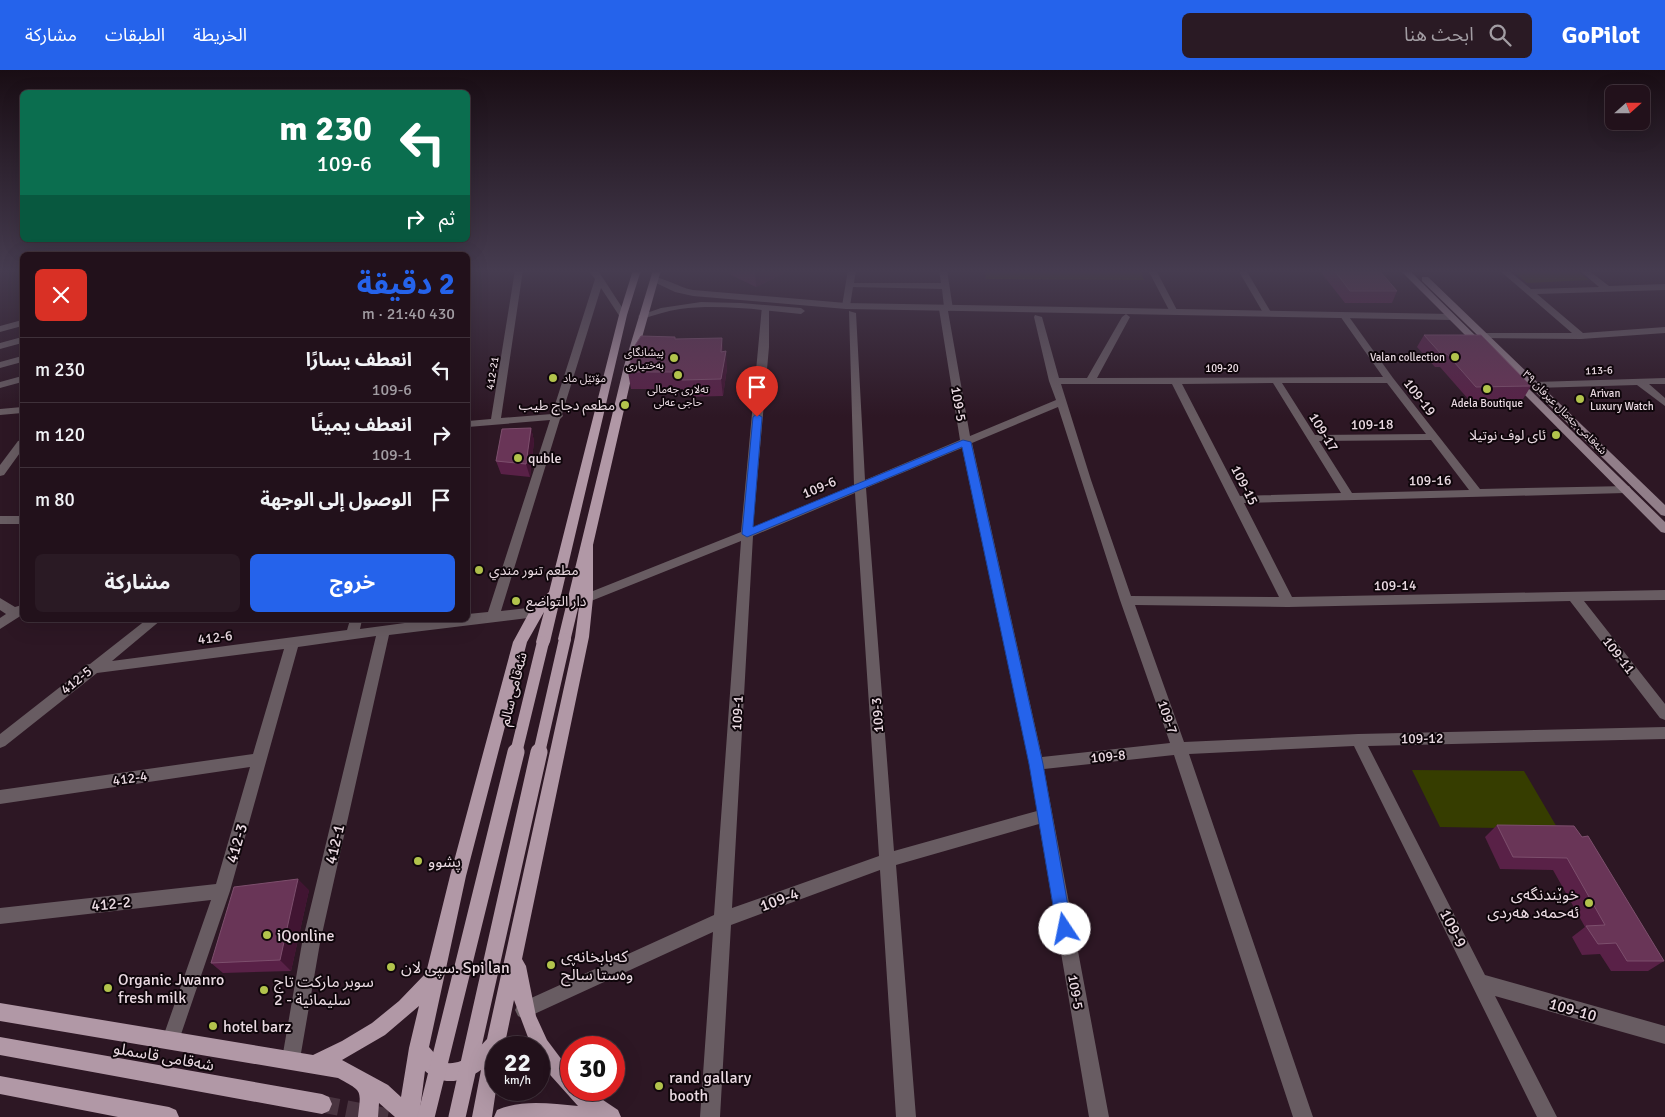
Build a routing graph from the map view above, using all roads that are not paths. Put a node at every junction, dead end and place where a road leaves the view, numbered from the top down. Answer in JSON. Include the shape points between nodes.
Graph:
{"nodes":[{"id":1,"x":512,"y":319,"type":"edge"},
{"id":2,"x":583,"y":319,"type":"edge"},
{"id":3,"x":622,"y":319,"type":"edge"},
{"id":4,"x":641,"y":319,"type":"edge"},
{"id":5,"x":765,"y":319,"type":"edge"},
{"id":6,"x":849,"y":319,"type":"edge"},
{"id":7,"x":946,"y":319,"type":"edge"},
{"id":8,"x":1038,"y":319,"type":"edge"},
{"id":9,"x":1125,"y":319,"type":"edge"},
{"id":10,"x":1346,"y":319,"type":"edge"},
{"id":11,"x":1454,"y":319,"type":"edge"},
{"id":12,"x":1467,"y":319,"type":"edge"},
{"id":13,"x":1560,"y":319,"type":"edge"},
{"id":14,"x":20,"y":323,"type":"edge"},
{"id":15,"x":5,"y":327,"type":"edge"},
{"id":16,"x":1665,"y":330,"type":"edge"},
{"id":17,"x":1485,"y":336,"type":"junction"},
{"id":18,"x":1581,"y":336,"type":"junction"},
{"id":19,"x":18,"y":342,"type":"edge"},
{"id":20,"x":0,"y":346,"type":"edge"},
{"id":21,"x":20,"y":360,"type":"edge"},
{"id":22,"x":0,"y":365,"type":"edge"},
{"id":23,"x":20,"y":380,"type":"edge"},
{"id":24,"x":1390,"y":380,"type":"junction"},
{"id":25,"x":1054,"y":381,"type":"junction"},
{"id":26,"x":1090,"y":381,"type":"junction"},
{"id":27,"x":1176,"y":381,"type":"junction"},
{"id":28,"x":1276,"y":381,"type":"junction"},
{"id":29,"x":1665,"y":381,"type":"edge"},
{"id":30,"x":1640,"y":382,"type":"junction"},
{"id":31,"x":0,"y":385,"type":"edge"},
{"id":32,"x":1535,"y":385,"type":"junction"},
{"id":33,"x":1061,"y":402,"type":"junction"},
{"id":34,"x":1665,"y":403,"type":"edge"},
{"id":35,"x":20,"y":410,"type":"edge"},
{"id":36,"x":0,"y":412,"type":"edge"},
{"id":37,"x":558,"y":416,"type":"junction"},
{"id":38,"x":496,"y":420,"type":"junction"},
{"id":39,"x":470,"y":424,"type":"edge"},
{"id":40,"x":1434,"y":437,"type":"junction"},
{"id":41,"x":1312,"y":438,"type":"junction"},
{"id":42,"x":966,"y":442,"type":"junction"},
{"id":43,"x":20,"y":445,"type":"edge"},
{"id":44,"x":0,"y":473,"type":"edge"},
{"id":45,"x":860,"y":486,"type":"junction"},
{"id":46,"x":1625,"y":488,"type":"junction"},
{"id":47,"x":1478,"y":494,"type":"junction"},
{"id":48,"x":1348,"y":497,"type":"junction"},
{"id":49,"x":1235,"y":500,"type":"junction"},
{"id":50,"x":1665,"y":512,"type":"edge"},
{"id":51,"x":0,"y":520,"type":"edge"},
{"id":52,"x":20,"y":520,"type":"edge"},
{"id":53,"x":1665,"y":529,"type":"edge"},
{"id":54,"x":747,"y":534,"type":"junction"},
{"id":55,"x":587,"y":541,"type":"junction"},
{"id":56,"x":554,"y":595,"type":"junction"},
{"id":57,"x":1665,"y":595,"type":"edge"},
{"id":58,"x":1574,"y":597,"type":"junction"},
{"id":59,"x":587,"y":598,"type":"junction"},
{"id":60,"x":1126,"y":600,"type":"junction"},
{"id":61,"x":1288,"y":602,"type":"junction"},
{"id":62,"x":0,"y":603,"type":"edge"},
{"id":63,"x":19,"y":611,"type":"edge"},
{"id":64,"x":536,"y":612,"type":"junction"},
{"id":65,"x":494,"y":616,"type":"junction"},
{"id":66,"x":470,"y":620,"type":"edge"},
{"id":67,"x":151,"y":622,"type":"edge"},
{"id":68,"x":355,"y":622,"type":"edge"},
{"id":69,"x":447,"y":622,"type":"edge"},
{"id":70,"x":0,"y":624,"type":"edge"},
{"id":71,"x":384,"y":630,"type":"junction"},
{"id":72,"x":352,"y":634,"type":"junction"},
{"id":73,"x":292,"y":643,"type":"junction"},
{"id":74,"x":90,"y":669,"type":"junction"},
{"id":75,"x":1665,"y":714,"type":"edge"},
{"id":76,"x":1665,"y":733,"type":"edge"},
{"id":77,"x":1358,"y":740,"type":"junction"},
{"id":78,"x":0,"y":742,"type":"edge"},
{"id":79,"x":1180,"y":748,"type":"junction"},
{"id":80,"x":259,"y":759,"type":"junction"},
{"id":81,"x":1036,"y":764,"type":"junction"},
{"id":82,"x":0,"y":797,"type":"edge"},
{"id":83,"x":1044,"y":816,"type":"junction"},
{"id":84,"x":887,"y":860,"type":"junction"},
{"id":85,"x":222,"y":891,"type":"junction"},
{"id":86,"x":0,"y":916,"type":"edge"},
{"id":87,"x":724,"y":919,"type":"junction"},
{"id":88,"x":516,"y":951,"type":"junction"},
{"id":89,"x":433,"y":976,"type":"junction"},
{"id":90,"x":1482,"y":983,"type":"junction"},
{"id":91,"x":524,"y":1010,"type":"junction"},
{"id":92,"x":0,"y":1012,"type":"edge"},
{"id":93,"x":497,"y":1036,"type":"edge"},
{"id":94,"x":1665,"y":1036,"type":"edge"},
{"id":95,"x":171,"y":1040,"type":"junction"},
{"id":96,"x":0,"y":1046,"type":"edge"},
{"id":97,"x":418,"y":1048,"type":"junction"},
{"id":98,"x":485,"y":1054,"type":"edge"},
{"id":99,"x":291,"y":1059,"type":"junction"},
{"id":100,"x":316,"y":1063,"type":"junction"},
{"id":101,"x":560,"y":1075,"type":"edge"},
{"id":102,"x":365,"y":1082,"type":"junction"},
{"id":103,"x":0,"y":1085,"type":"edge"},
{"id":104,"x":485,"y":1100,"type":"edge"},
{"id":105,"x":586,"y":1101,"type":"edge"},
{"id":106,"x":322,"y":1104,"type":"tunnel mouth"},
{"id":107,"x":529,"y":1115,"type":"edge"},
{"id":108,"x":414,"y":1116,"type":"edge"},
{"id":109,"x":169,"y":1117,"type":"edge"},
{"id":110,"x":368,"y":1117,"type":"edge"},
{"id":111,"x":457,"y":1117,"type":"edge"},
{"id":112,"x":482,"y":1117,"type":"edge"},
{"id":113,"x":504,"y":1117,"type":"edge"},
{"id":114,"x":592,"y":1117,"type":"edge"},
{"id":115,"x":611,"y":1117,"type":"edge"},
{"id":116,"x":710,"y":1117,"type":"edge"},
{"id":117,"x":906,"y":1117,"type":"edge"},
{"id":118,"x":1099,"y":1117,"type":"edge"},
{"id":119,"x":1303,"y":1117,"type":"edge"},
{"id":120,"x":1547,"y":1117,"type":"edge"}],
"edges":[{"from":1,"to":38,"type":"street","name":"412-21"},
{"from":2,"to":37,"type":"street"},
{"from":3,"to":56,"type":"main road","name":"شەقامی سالم"},
{"from":4,"to":55,"type":"main road"},
{"from":5,"to":54,"type":"street","name":"109-1"},
{"from":6,"to":45,"type":"street","name":"109-3"},
{"from":7,"to":42,"type":"street","name":"109-5"},
{"from":8,"to":25,"type":"street","name":"109-7"},
{"from":9,"to":26,"type":"street"},
{"from":10,"to":24,"type":"street","name":"109-19"},
{"from":11,"to":46,"type":"main road","name":"شەقامی جەمال عیرفان ٣٩"},
{"from":12,"to":17,"type":"main road","name":"شەقامی جەمال عیرفان ٣٩"},
{"from":13,"to":18,"type":"street"},
{"from":14,"to":15,"type":"street"},
{"from":15,"to":19,"type":"street"},
{"from":16,"to":18,"type":"street"},
{"from":17,"to":18,"type":"street"},
{"from":17,"to":32,"type":"main road","name":"شەقامی جەمال عیرفان ٣٩"},
{"from":19,"to":20,"type":"street"},
{"from":21,"to":22,"type":"street"},
{"from":23,"to":31,"type":"street"},
{"from":24,"to":28,"type":"street","name":"109-20"},
{"from":24,"to":40,"type":"street","name":"109-19"},
{"from":25,"to":26,"type":"street","name":"109-20"},
{"from":25,"to":33,"type":"street","name":"109-7"},
{"from":26,"to":27,"type":"street","name":"109-20"},
{"from":27,"to":28,"type":"street","name":"109-20"},
{"from":27,"to":49,"type":"street","name":"109-15"},
{"from":28,"to":41,"type":"street","name":"109-17"},
{"from":29,"to":30,"type":"street","name":"113-6"},
{"from":30,"to":32,"type":"street","name":"113-6"},
{"from":30,"to":34,"type":"street"},
{"from":32,"to":50,"type":"main road","name":"شەقامی جەمال عیرفان ٣٩"},
{"from":33,"to":42,"type":"street","name":"109-6"},
{"from":33,"to":60,"type":"street","name":"109-7"},
{"from":35,"to":36,"type":"street"},
{"from":37,"to":38,"type":"street"},
{"from":37,"to":65,"type":"street"},
{"from":38,"to":39,"type":"street"},
{"from":40,"to":41,"type":"street","name":"109-18"},
{"from":40,"to":47,"type":"street","name":"109-19"},
{"from":41,"to":48,"type":"street","name":"109-17"},
{"from":42,"to":45,"type":"street","name":"109-6"},
{"from":42,"to":81,"type":"street","name":"109-5"},
{"from":43,"to":44,"type":"street"},
{"from":45,"to":54,"type":"street","name":"109-6"},
{"from":45,"to":84,"type":"street","name":"109-3"},
{"from":46,"to":47,"type":"street","name":"109-16"},
{"from":46,"to":53,"type":"main road","name":"شەقامی جەمال عیرفان ٣٩"},
{"from":47,"to":48,"type":"street","name":"109-16"},
{"from":48,"to":49,"type":"street","name":"109-16"},
{"from":49,"to":61,"type":"street","name":"109-15"},
{"from":51,"to":52,"type":"street"},
{"from":54,"to":59,"type":"street","name":"109-6"},
{"from":54,"to":87,"type":"street","name":"109-1"},
{"from":55,"to":59,"type":"main road"},
{"from":55,"to":111,"type":"main road","bridge":true},
{"from":56,"to":64,"type":"main road"},
{"from":56,"to":108,"type":"main road","name":"شەقامی سالم","bridge":true},
{"from":57,"to":58,"type":"street","name":"109-14"},
{"from":58,"to":61,"type":"street","name":"109-14"},
{"from":58,"to":75,"type":"street","name":"109-11"},
{"from":59,"to":88,"type":"main road","via":[[582,637]]},
{"from":60,"to":61,"type":"street","name":"109-14"},
{"from":60,"to":79,"type":"street","name":"109-7"},
{"from":62,"to":63,"type":"street"},
{"from":63,"to":70,"type":"street"},
{"from":64,"to":65,"type":"street"},
{"from":64,"to":89,"type":"main road","via":[[520,642]]},
{"from":65,"to":66,"type":"street"},
{"from":67,"to":74,"type":"street","name":"412-5"},
{"from":68,"to":72,"type":"street"},
{"from":69,"to":71,"type":"street","name":"412-6"},
{"from":71,"to":72,"type":"street","name":"412-6"},
{"from":71,"to":99,"type":"street","name":"412-1","via":[[311,943]]},
{"from":72,"to":73,"type":"street","name":"412-6"},
{"from":73,"to":74,"type":"street","name":"412-6"},
{"from":73,"to":80,"type":"street","name":"412-3"},
{"from":74,"to":78,"type":"street","name":"412-5"},
{"from":76,"to":77,"type":"street","name":"109-12"},
{"from":77,"to":79,"type":"street","name":"109-12"},
{"from":77,"to":90,"type":"street","name":"109-9"},
{"from":79,"to":81,"type":"street","name":"109-8"},
{"from":79,"to":119,"type":"street","name":"109-7"},
{"from":80,"to":82,"type":"street","name":"412-4"},
{"from":80,"to":85,"type":"street","name":"412-3"},
{"from":81,"to":83,"type":"street","name":"109-5"},
{"from":83,"to":84,"type":"street","name":"109-4"},
{"from":83,"to":118,"type":"street","name":"109-5"},
{"from":84,"to":87,"type":"street","name":"109-4"},
{"from":84,"to":117,"type":"street","name":"109-3"},
{"from":85,"to":86,"type":"street","name":"412-2"},
{"from":85,"to":95,"type":"street","name":"412-3"},
{"from":87,"to":91,"type":"street","name":"109-4"},
{"from":87,"to":116,"type":"street","name":"109-1"},
{"from":88,"to":91,"type":"main road"},
{"from":88,"to":93,"type":"main road"},
{"from":89,"to":97,"type":"main road"},
{"from":89,"to":100,"type":"main road","via":[[419,995],[383,1028]]},
{"from":90,"to":94,"type":"street","name":"109-10"},
{"from":90,"to":120,"type":"street","name":"109-9"},
{"from":91,"to":101,"type":"main road","via":[[538,1043]]},
{"from":92,"to":95,"type":"main road"},
{"from":95,"to":99,"type":"main road"},
{"from":96,"to":106,"type":"main road","name":"شەقامی قاسملو"},
{"from":97,"to":98,"type":"main road","via":[[429,1066],[444,1072],[454,1072],[477,1062]]},
{"from":97,"to":108,"type":"main road"},
{"from":99,"to":100,"type":"main road"},
{"from":100,"to":102,"type":"main road","via":[[340,1069]]},
{"from":102,"to":108,"type":"main road"},
{"from":102,"to":110,"type":"main road","via":[[370,1094]]},
{"from":103,"to":109,"type":"main road"},
{"from":104,"to":112,"type":"main road"},
{"from":105,"to":115,"type":"main road"},
{"from":107,"to":113,"type":"main road"},
{"from":107,"to":114,"type":"main road"}]}
